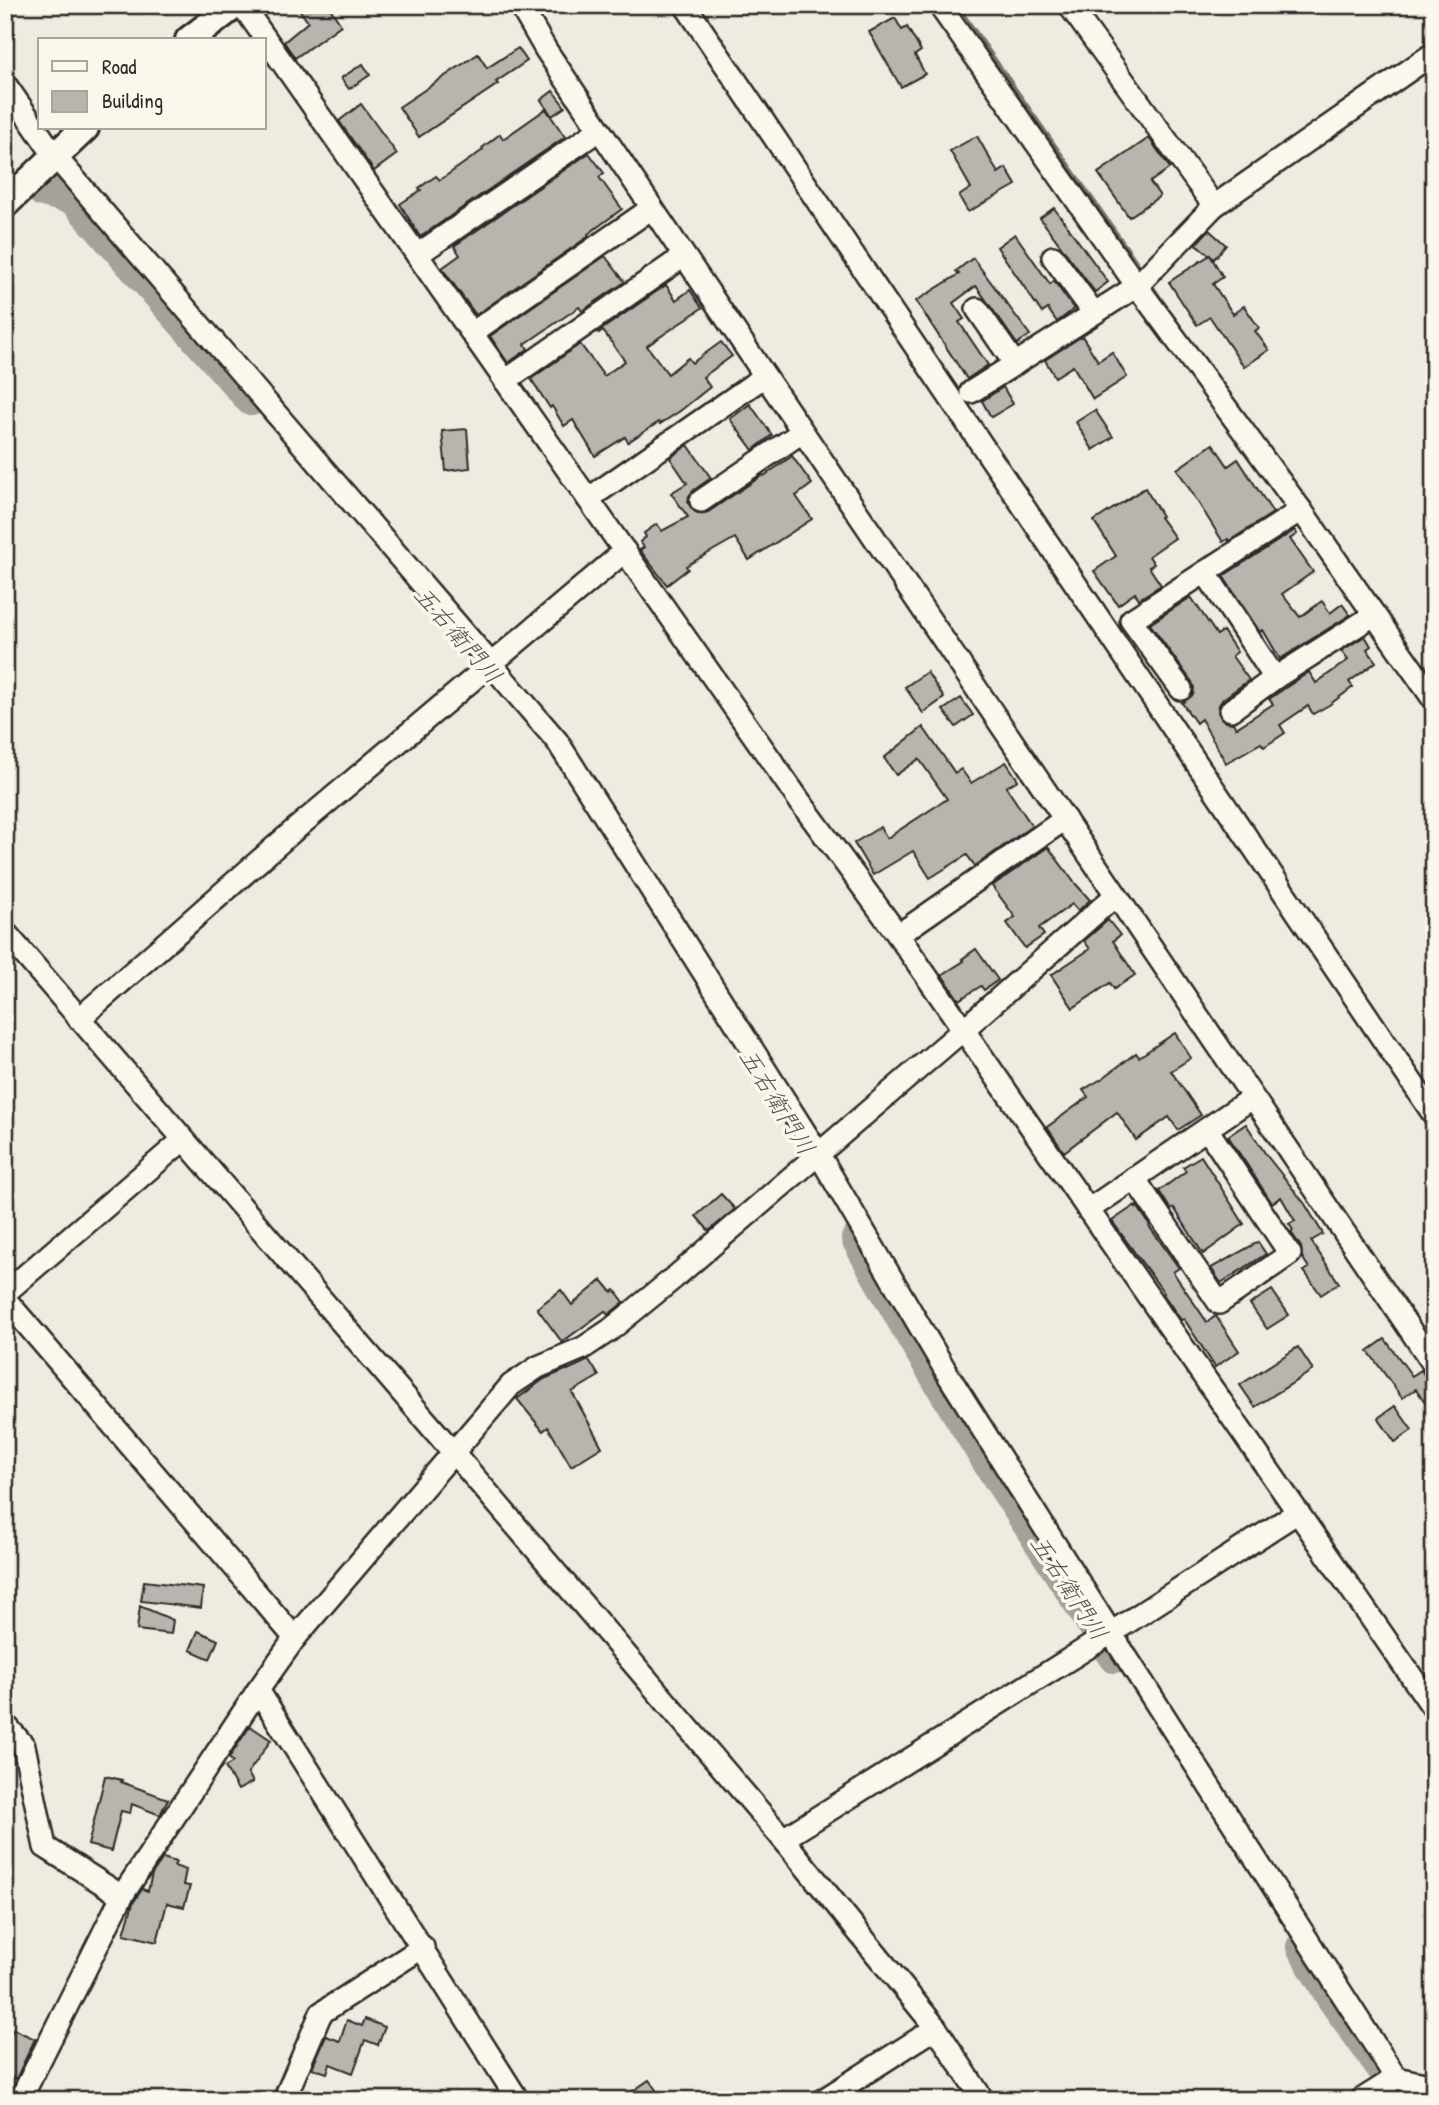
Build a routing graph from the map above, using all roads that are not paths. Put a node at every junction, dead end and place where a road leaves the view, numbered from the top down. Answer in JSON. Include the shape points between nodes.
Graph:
{"nodes":[{"id":1,"x":235,"y":5,"type":"edge"},
{"id":2,"x":242,"y":5,"type":"edge"},
{"id":3,"x":520,"y":5,"type":"edge"},
{"id":4,"x":685,"y":5,"type":"edge"},
{"id":5,"x":939,"y":5,"type":"edge"},
{"id":6,"x":1069,"y":5,"type":"edge"},
{"id":7,"x":192,"y":38,"type":"edge"},
{"id":8,"x":265,"y":38,"type":"edge"},
{"id":9,"x":266,"y":39,"type":"edge"},
{"id":10,"x":1434,"y":53,"type":"edge"},
{"id":11,"x":5,"y":84,"type":"edge"},
{"id":12,"x":83,"y":130,"type":"edge"},
{"id":13,"x":599,"y":130,"type":"junction"},
{"id":14,"x":54,"y":155,"type":"junction"},
{"id":15,"x":5,"y":204,"type":"edge"},
{"id":16,"x":1214,"y":206,"type":"junction"},
{"id":17,"x":652,"y":208,"type":"junction"},
{"id":18,"x":417,"y":255,"type":"junction"},
{"id":19,"x":684,"y":256,"type":"junction"},
{"id":20,"x":1053,"y":257,"type":"dead end"},
{"id":21,"x":1137,"y":286,"type":"junction"},
{"id":22,"x":977,"y":309,"type":"dead end"},
{"id":23,"x":1094,"y":313,"type":"junction"},
{"id":24,"x":472,"y":333,"type":"junction"},
{"id":25,"x":1015,"y":364,"type":"junction"},
{"id":26,"x":765,"y":376,"type":"junction"},
{"id":27,"x":505,"y":381,"type":"junction"},
{"id":28,"x":971,"y":392,"type":"dead end"},
{"id":29,"x":803,"y":432,"type":"junction"},
{"id":30,"x":588,"y":499,"type":"junction"},
{"id":31,"x":701,"y":502,"type":"dead end"},
{"id":32,"x":1301,"y":510,"type":"junction"},
{"id":33,"x":625,"y":551,"type":"junction"},
{"id":34,"x":1205,"y":572,"type":"junction"},
{"id":35,"x":1374,"y":615,"type":"junction"},
{"id":36,"x":493,"y":664,"type":"junction"},
{"id":37,"x":1275,"y":678,"type":"junction"},
{"id":38,"x":1181,"y":689,"type":"dead end"},
{"id":39,"x":1434,"y":700,"type":"edge"},
{"id":40,"x":1231,"y":710,"type":"dead end"},
{"id":41,"x":1065,"y":819,"type":"junction"},
{"id":42,"x":1116,"y":895,"type":"junction"},
{"id":43,"x":5,"y":932,"type":"edge"},
{"id":44,"x":898,"y":935,"type":"junction"},
{"id":45,"x":79,"y":1019,"type":"junction"},
{"id":46,"x":962,"y":1030,"type":"junction"},
{"id":47,"x":1252,"y":1098,"type":"junction"},
{"id":48,"x":1434,"y":1115,"type":"edge"},
{"id":49,"x":1207,"y":1129,"type":"junction"},
{"id":50,"x":183,"y":1140,"type":"junction"},
{"id":51,"x":818,"y":1153,"type":"junction"},
{"id":52,"x":1134,"y":1178,"type":"junction"},
{"id":53,"x":1087,"y":1210,"type":"junction"},
{"id":54,"x":5,"y":1293,"type":"edge"},
{"id":55,"x":5,"y":1299,"type":"edge"},
{"id":56,"x":1434,"y":1364,"type":"edge"},
{"id":57,"x":453,"y":1452,"type":"junction"},
{"id":58,"x":1298,"y":1512,"type":"junction"},
{"id":59,"x":1111,"y":1633,"type":"junction"},
{"id":60,"x":295,"y":1638,"type":"junction"},
{"id":61,"x":258,"y":1690,"type":"junction"},
{"id":62,"x":1434,"y":1709,"type":"edge"},
{"id":63,"x":5,"y":1724,"type":"edge"},
{"id":64,"x":783,"y":1839,"type":"junction"},
{"id":65,"x":122,"y":1896,"type":"junction"},
{"id":66,"x":422,"y":1947,"type":"junction"},
{"id":67,"x":936,"y":2028,"type":"junction"},
{"id":68,"x":1396,"y":2078,"type":"junction"},
{"id":69,"x":1434,"y":2086,"type":"edge"},
{"id":70,"x":20,"y":2100,"type":"edge"},
{"id":71,"x":284,"y":2100,"type":"edge"},
{"id":72,"x":518,"y":2100,"type":"edge"},
{"id":73,"x":823,"y":2100,"type":"edge"},
{"id":74,"x":983,"y":2100,"type":"edge"},
{"id":75,"x":1361,"y":2100,"type":"edge"}],
"edges":[{"from":1,"to":7,"type":"main road"},
{"from":2,"to":8,"type":"street"},
{"from":3,"to":13,"type":"street"},
{"from":4,"to":48,"type":"street"},
{"from":5,"to":21,"type":"street"},
{"from":6,"to":16,"type":"street"},
{"from":9,"to":18,"type":"street"},
{"from":10,"to":16,"type":"street"},
{"from":11,"to":14,"type":"street"},
{"from":12,"to":14,"type":"main road"},
{"from":13,"to":17,"type":"street"},
{"from":13,"to":18,"type":"street"},
{"from":14,"to":15,"type":"main road"},
{"from":14,"to":36,"type":"street"},
{"from":16,"to":21,"type":"street"},
{"from":17,"to":19,"type":"street"},
{"from":17,"to":24,"type":"street"},
{"from":18,"to":24,"type":"street"},
{"from":19,"to":26,"type":"street"},
{"from":19,"to":27,"type":"street"},
{"from":20,"to":23,"type":"street"},
{"from":21,"to":23,"type":"street"},
{"from":21,"to":32,"type":"street"},
{"from":22,"to":25,"type":"street"},
{"from":23,"to":25,"type":"street"},
{"from":24,"to":27,"type":"street"},
{"from":25,"to":28,"type":"street"},
{"from":26,"to":29,"type":"street"},
{"from":26,"to":30,"type":"street"},
{"from":27,"to":30,"type":"street"},
{"from":29,"to":31,"type":"street"},
{"from":29,"to":41,"type":"street"},
{"from":30,"to":33,"type":"street"},
{"from":32,"to":34,"type":"street"},
{"from":32,"to":35,"type":"street"},
{"from":33,"to":36,"type":"street"},
{"from":33,"to":44,"type":"street"},
{"from":34,"to":37,"type":"street"},
{"from":34,"to":38,"type":"street","via":[[1131,620]]},
{"from":35,"to":37,"type":"street"},
{"from":35,"to":39,"type":"street"},
{"from":36,"to":45,"type":"street"},
{"from":36,"to":51,"type":"street","via":[[557,741]]},
{"from":37,"to":40,"type":"street"},
{"from":41,"to":42,"type":"street"},
{"from":41,"to":44,"type":"street"},
{"from":42,"to":46,"type":"street"},
{"from":42,"to":47,"type":"street"},
{"from":43,"to":45,"type":"street"},
{"from":44,"to":46,"type":"street"},
{"from":45,"to":50,"type":"street"},
{"from":46,"to":51,"type":"street"},
{"from":46,"to":53,"type":"street"},
{"from":47,"to":49,"type":"street"},
{"from":47,"to":56,"type":"street"},
{"from":49,"to":52,"type":"street"},
{"from":49,"to":52,"type":"street","via":[[1290,1254],[1219,1303]]},
{"from":50,"to":54,"type":"street"},
{"from":50,"to":57,"type":"street"},
{"from":51,"to":57,"type":"street","via":[[610,1330],[511,1385]]},
{"from":51,"to":59,"type":"street","via":[[950,1378]]},
{"from":52,"to":53,"type":"street"},
{"from":53,"to":58,"type":"street"},
{"from":55,"to":60,"type":"street"},
{"from":57,"to":60,"type":"street"},
{"from":57,"to":64,"type":"street"},
{"from":58,"to":59,"type":"street"},
{"from":58,"to":62,"type":"street"},
{"from":59,"to":64,"type":"street"},
{"from":59,"to":68,"type":"street"},
{"from":60,"to":61,"type":"street"},
{"from":61,"to":65,"type":"street"},
{"from":61,"to":66,"type":"street"},
{"from":63,"to":65,"type":"street","via":[[24,1746],[45,1847]]},
{"from":64,"to":67,"type":"street"},
{"from":65,"to":70,"type":"street"},
{"from":66,"to":71,"type":"street","via":[[320,2013]]},
{"from":66,"to":72,"type":"street"},
{"from":67,"to":73,"type":"street"},
{"from":67,"to":74,"type":"street"},
{"from":68,"to":69,"type":"street"},
{"from":68,"to":75,"type":"street"}]}
